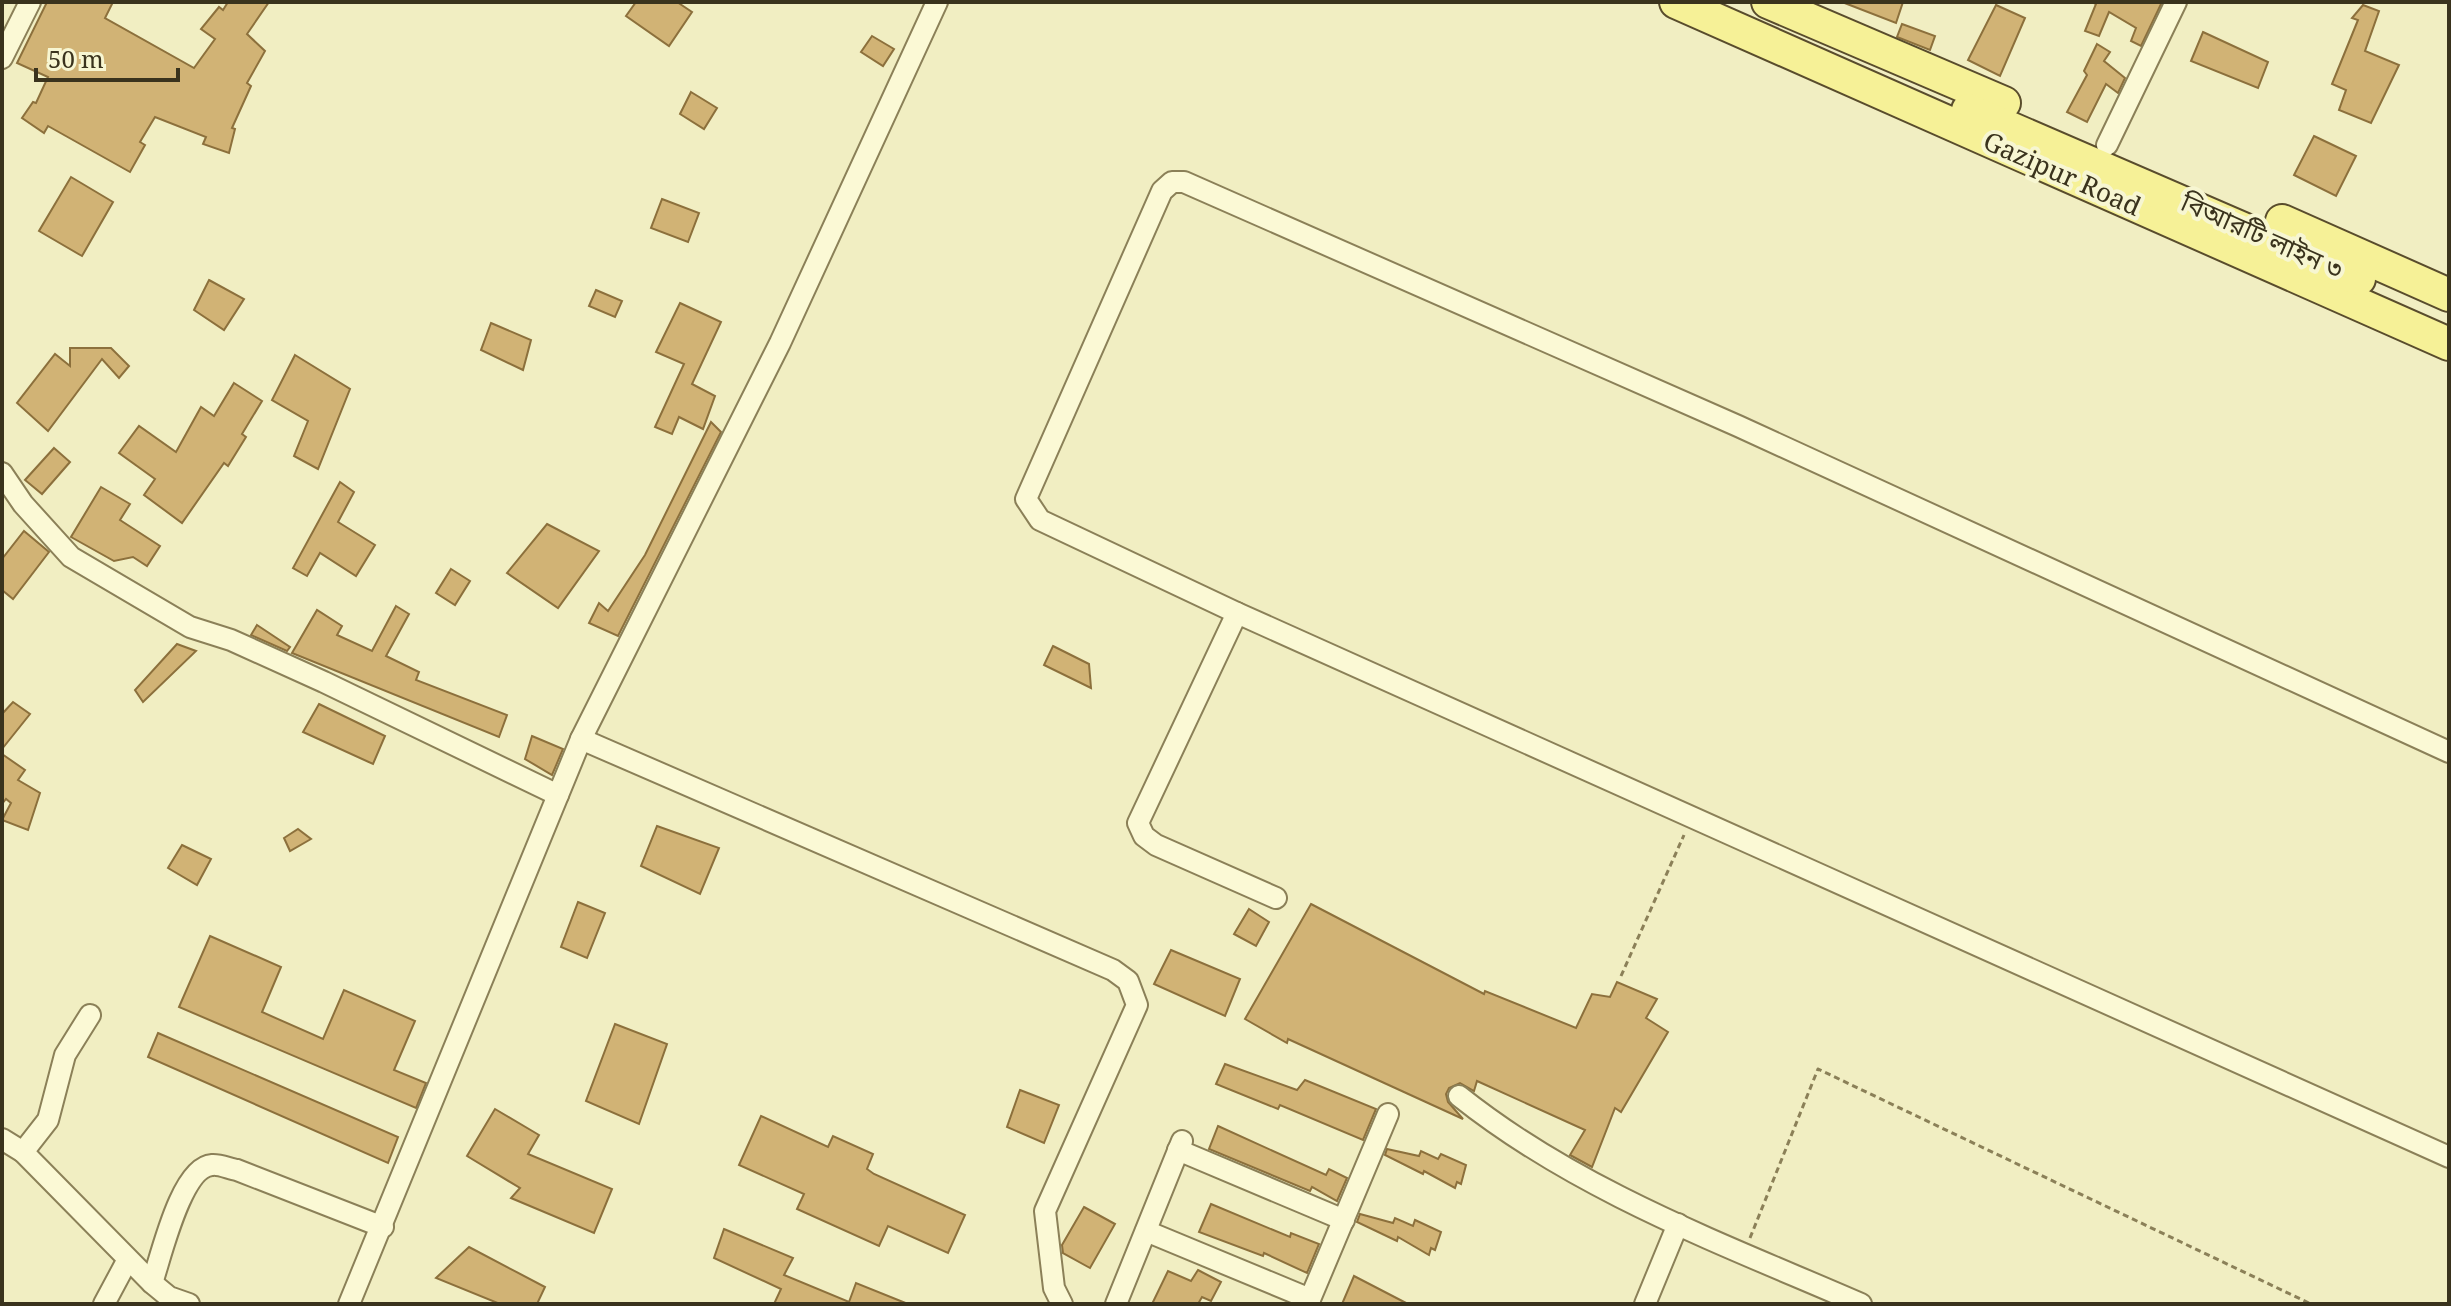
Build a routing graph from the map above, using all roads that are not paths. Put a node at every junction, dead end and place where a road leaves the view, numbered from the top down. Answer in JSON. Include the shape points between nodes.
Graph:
{"nodes":[{"id":1,"x":30,"y":2,"type":"edge"},
{"id":2,"x":937,"y":2,"type":"edge"},
{"id":3,"x":1676,"y":2,"type":"edge"},
{"id":4,"x":1721,"y":2,"type":"edge"},
{"id":5,"x":1768,"y":2,"type":"edge"},
{"id":6,"x":2176,"y":2,"type":"edge"},
{"id":7,"x":2,"y":58,"type":"edge"},
{"id":8,"x":2107,"y":145,"type":"junction"},
{"id":9,"x":2449,"y":295,"type":"edge"},
{"id":10,"x":2449,"y":319,"type":"edge"},
{"id":11,"x":2449,"y":344,"type":"edge"},
{"id":12,"x":2,"y":473,"type":"edge"},
{"id":13,"x":1237,"y":613,"type":"junction"},
{"id":14,"x":581,"y":739,"type":"junction"},
{"id":15,"x":2449,"y":752,"type":"edge"},
{"id":16,"x":558,"y":795,"type":"junction"},
{"id":17,"x":1276,"y":898,"type":"dead end"},
{"id":18,"x":90,"y":1015,"type":"dead end"},
{"id":19,"x":1459,"y":1096,"type":"dead end"},
{"id":20,"x":1388,"y":1114,"type":"dead end"},
{"id":21,"x":2,"y":1139,"type":"edge"},
{"id":22,"x":23,"y":1152,"type":"junction"},
{"id":23,"x":2449,"y":1157,"type":"edge"},
{"id":24,"x":1344,"y":1220,"type":"junction"},
{"id":25,"x":1678,"y":1224,"type":"junction"},
{"id":26,"x":383,"y":1227,"type":"junction"},
{"id":27,"x":1146,"y":1231,"type":"junction"},
{"id":28,"x":127,"y":1261,"type":"junction"},
{"id":29,"x":152,"y":1283,"type":"junction"},
{"id":30,"x":1309,"y":1302,"type":"edge"},
{"id":31,"x":104,"y":1304,"type":"edge"},
{"id":32,"x":189,"y":1304,"type":"edge"},
{"id":33,"x":349,"y":1304,"type":"edge"},
{"id":34,"x":1062,"y":1304,"type":"edge"},
{"id":35,"x":1116,"y":1304,"type":"edge"},
{"id":36,"x":1645,"y":1304,"type":"edge"},
{"id":37,"x":1861,"y":1304,"type":"edge"}],
"edges":[{"from":1,"to":7,"type":"street"},
{"from":2,"to":14,"type":"street","via":[[780,343]]},
{"from":3,"to":11,"type":"main road","name":"Gazipur Road"},
{"from":4,"to":10,"type":"main road","name":"বিআরটি লাইন ৩"},
{"from":5,"to":8,"type":"main road","name":"Gazipur Road"},
{"from":6,"to":8,"type":"street"},
{"from":8,"to":9,"type":"main road","name":"Gazipur Road"},
{"from":12,"to":16,"type":"street","via":[[71,557],[190,627],[324,682]]},
{"from":13,"to":15,"type":"street","via":[[1040,520],[1026,499],[1162,191],[1172,182],[1241,206],[1738,426]]},
{"from":13,"to":17,"type":"street","via":[[1138,823],[1156,845]]},
{"from":13,"to":23,"type":"street"},
{"from":14,"to":16,"type":"street"},
{"from":14,"to":34,"type":"street","via":[[1128,981],[1137,1005],[1045,1211],[1054,1288]]},
{"from":16,"to":26,"type":"street"},
{"from":18,"to":22,"type":"street","via":[[65,1055],[48,1120]]},
{"from":19,"to":25,"type":"street","via":[[1549,1160]]},
{"from":20,"to":24,"type":"street"},
{"from":21,"to":22,"type":"street"},
{"from":22,"to":28,"type":"street"},
{"from":24,"to":27,"type":"street","via":[[1180,1146]]},
{"from":24,"to":30,"type":"street"},
{"from":25,"to":36,"type":"street"},
{"from":25,"to":37,"type":"street"},
{"from":26,"to":29,"type":"street","via":[[212,1165],[196,1171],[186,1186]]},
{"from":26,"to":33,"type":"street"},
{"from":27,"to":30,"type":"street"},
{"from":27,"to":35,"type":"street"},
{"from":28,"to":29,"type":"street"},
{"from":28,"to":31,"type":"street"},
{"from":29,"to":32,"type":"street"}]}
